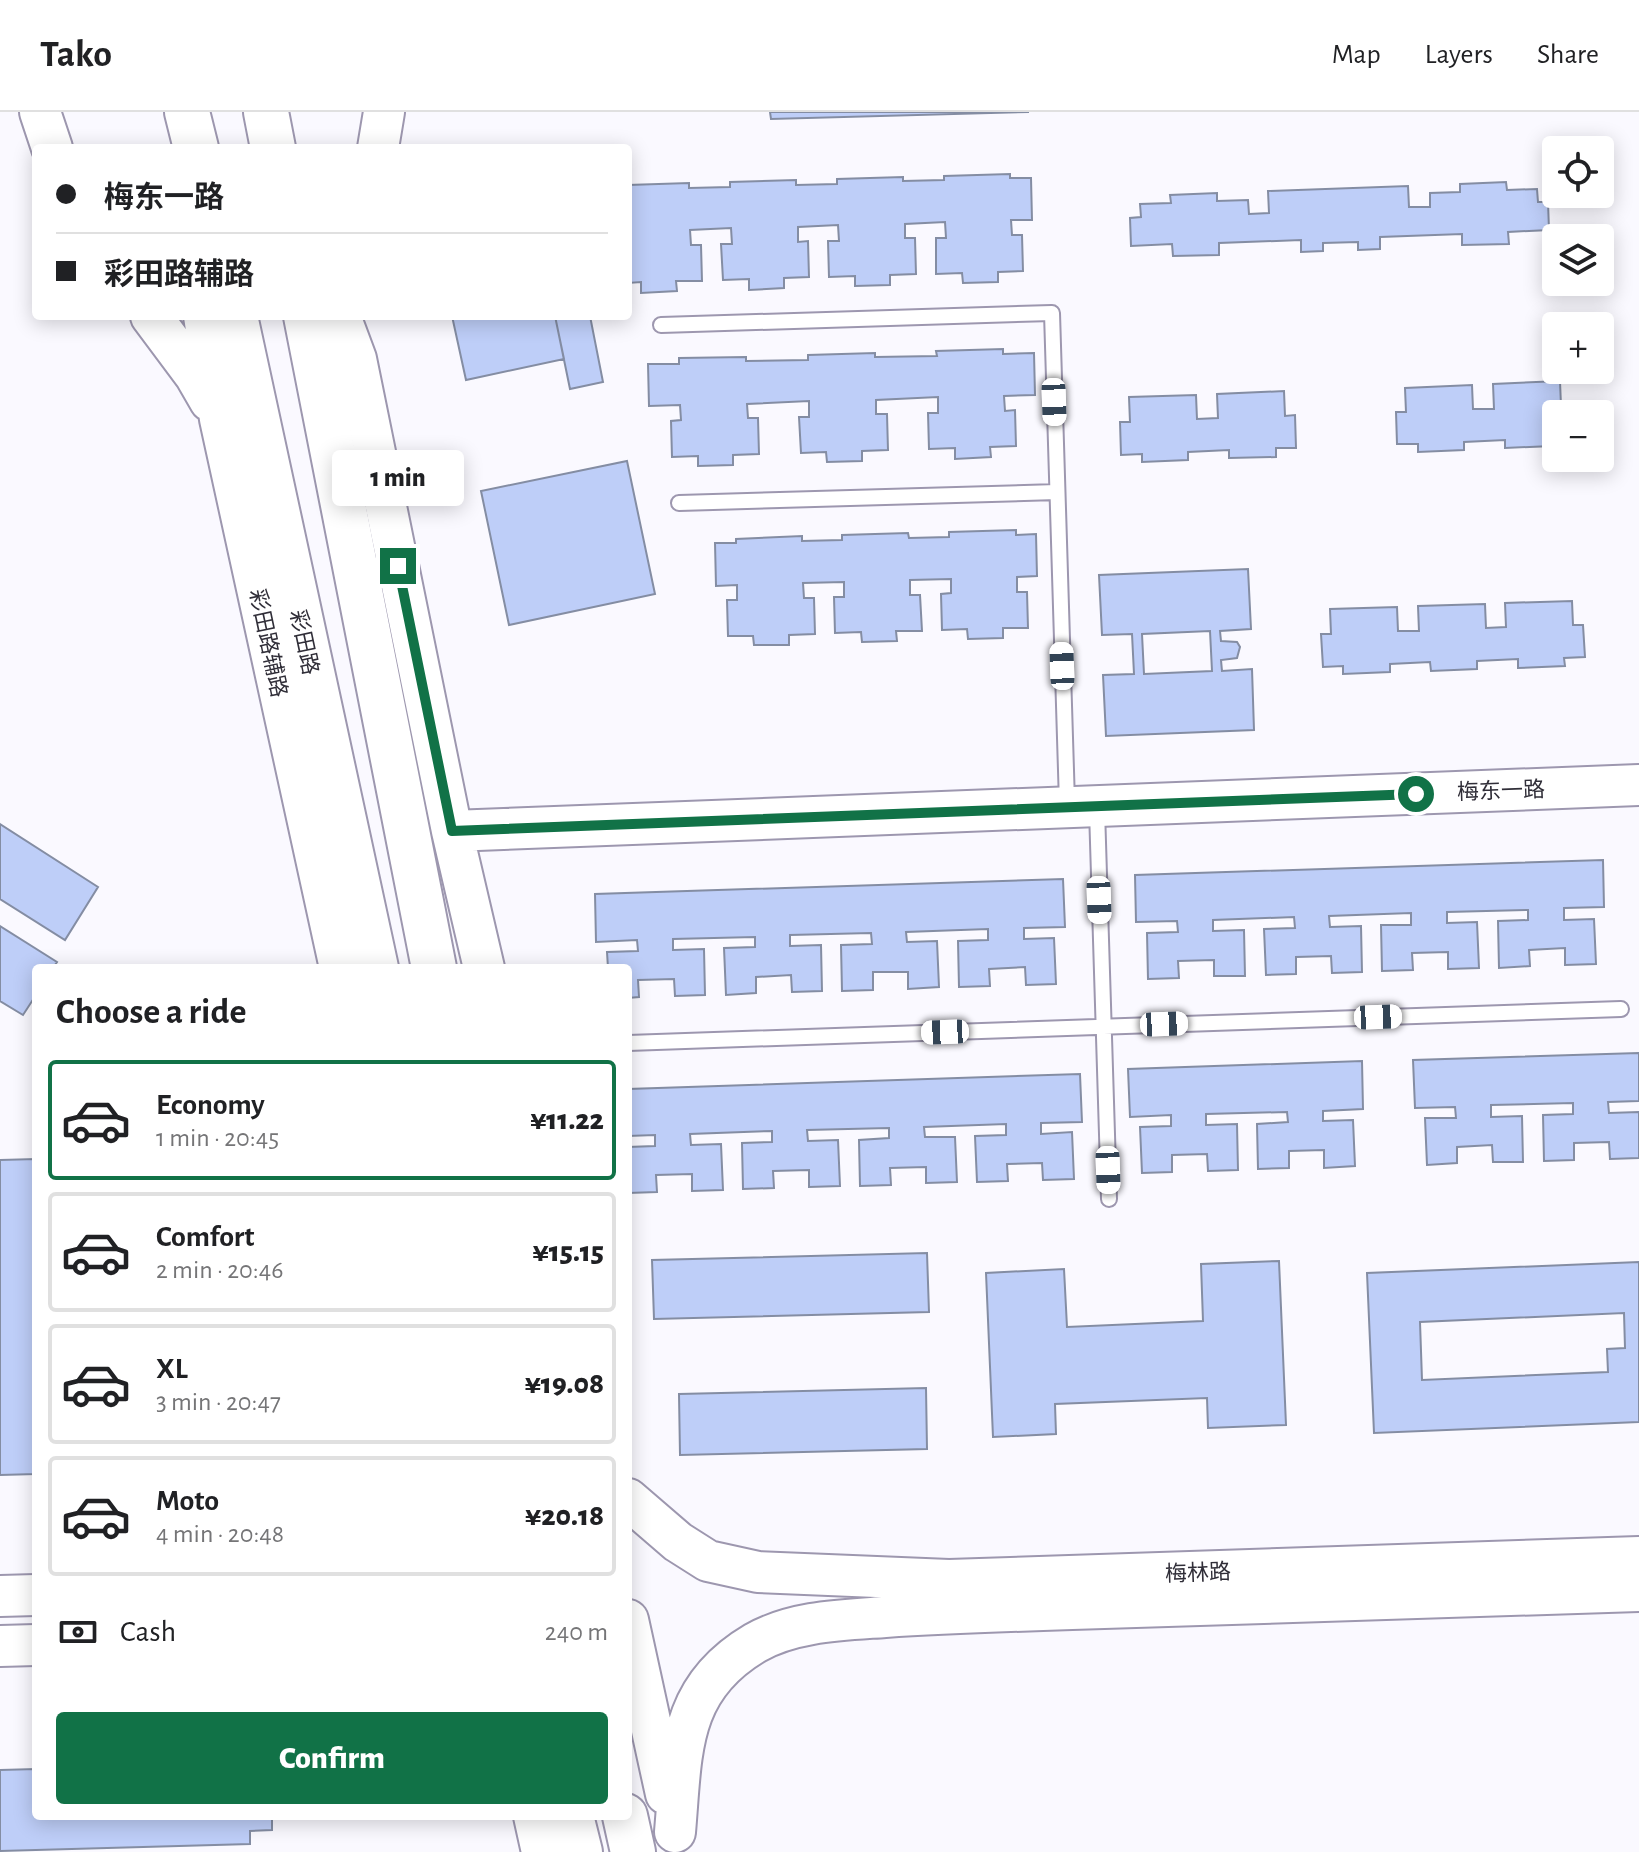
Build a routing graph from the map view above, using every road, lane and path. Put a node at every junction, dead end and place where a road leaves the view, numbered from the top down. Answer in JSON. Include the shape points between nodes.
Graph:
{"nodes":[{"id":1,"x":40,"y":112,"type":"edge"},
{"id":2,"x":170,"y":112,"type":"edge"},
{"id":3,"x":187,"y":112,"type":"edge"},
{"id":4,"x":266,"y":112,"type":"edge"},
{"id":5,"x":384,"y":112,"type":"edge"},
{"id":6,"x":51,"y":144,"type":"edge"},
{"id":7,"x":175,"y":144,"type":"edge"},
{"id":8,"x":195,"y":144,"type":"edge"},
{"id":9,"x":272,"y":144,"type":"edge"},
{"id":10,"x":278,"y":144,"type":"edge"},
{"id":11,"x":379,"y":144,"type":"edge"},
{"id":12,"x":154,"y":320,"type":"edge"},
{"id":13,"x":205,"y":320,"type":"edge"},
{"id":14,"x":236,"y":320,"type":"edge"},
{"id":15,"x":307,"y":320,"type":"edge"},
{"id":16,"x":341,"y":320,"type":"edge"},
{"id":17,"x":358,"y":320,"type":"edge"},
{"id":18,"x":661,"y":325,"type":"dead end"},
{"id":19,"x":356,"y":359,"type":"junction"},
{"id":20,"x":220,"y":419,"type":"junction"},
{"id":21,"x":1057,"y":492,"type":"junction"},
{"id":22,"x":679,"y":503,"type":"dead end"},
{"id":23,"x":1639,"y":785,"type":"edge"},
{"id":24,"x":1082,"y":807,"type":"junction"},
{"id":25,"x":452,"y":831,"type":"junction"},
{"id":26,"x":339,"y":964,"type":"edge"},
{"id":27,"x":375,"y":964,"type":"edge"},
{"id":28,"x":433,"y":964,"type":"edge"},
{"id":29,"x":483,"y":964,"type":"edge"},
{"id":30,"x":1621,"y":1009,"type":"dead end"},
{"id":31,"x":1103,"y":1026,"type":"junction"},
{"id":32,"x":632,"y":1043,"type":"edge"},
{"id":33,"x":1109,"y":1199,"type":"dead end"},
{"id":34,"x":632,"y":1502,"type":"edge"},
{"id":35,"x":1639,"y":1557,"type":"edge"},
{"id":36,"x":1639,"y":1591,"type":"edge"},
{"id":37,"x":32,"y":1595,"type":"edge"},
{"id":38,"x":0,"y":1596,"type":"edge"},
{"id":39,"x":949,"y":1596,"type":"junction"},
{"id":40,"x":32,"y":1645,"type":"edge"},
{"id":41,"x":0,"y":1646,"type":"edge"},
{"id":42,"x":633,"y":1661,"type":"edge"},
{"id":43,"x":535,"y":1820,"type":"edge"},
{"id":44,"x":572,"y":1820,"type":"edge"},
{"id":45,"x":626,"y":1820,"type":"edge"},
{"id":46,"x":678,"y":1842,"type":"edge"},
{"id":47,"x":542,"y":1852,"type":"edge"},
{"id":48,"x":580,"y":1852,"type":"edge"},
{"id":49,"x":633,"y":1852,"type":"edge"}],
"edges":[{"from":1,"to":6,"type":"main road"},
{"from":2,"to":7,"type":"main road"},
{"from":3,"to":8,"type":"main road"},
{"from":4,"to":9,"type":"main road"},
{"from":4,"to":10,"type":"main road"},
{"from":5,"to":11,"type":"main road"},
{"from":12,"to":20,"type":"main road"},
{"from":13,"to":20,"type":"main road","name":"彩田路辅路"},
{"from":14,"to":27,"type":"main road","name":"彩田路"},
{"from":15,"to":28,"type":"main road"},
{"from":16,"to":19,"type":"main road"},
{"from":17,"to":19,"type":"main road"},
{"from":18,"to":21,"type":"lane","via":[[1052,313]]},
{"from":19,"to":25,"type":"main road"},
{"from":20,"to":26,"type":"main road","name":"彩田路辅路"},
{"from":21,"to":22,"type":"lane"},
{"from":21,"to":24,"type":"lane"},
{"from":23,"to":24,"type":"main road","name":"梅东一路"},
{"from":24,"to":25,"type":"main road","name":"梅东一路"},
{"from":24,"to":31,"type":"lane"},
{"from":25,"to":29,"type":"main road"},
{"from":30,"to":31,"type":"lane"},
{"from":31,"to":32,"type":"lane"},
{"from":31,"to":33,"type":"lane"},
{"from":34,"to":39,"type":"main road","name":"梅林路","via":[[708,1561]]},
{"from":35,"to":39,"type":"main road","name":"梅林路"},
{"from":36,"to":39,"type":"main road","name":"梅林路"},
{"from":37,"to":38,"type":"main road"},
{"from":39,"to":46,"type":"main road","name":"梅林路","via":[[791,1629],[757,1642],[733,1660],[708,1684],[687,1725]]},
{"from":40,"to":41,"type":"main road"},
{"from":42,"to":46,"type":"main road"},
{"from":43,"to":47,"type":"main road"},
{"from":44,"to":48,"type":"main road"},
{"from":45,"to":49,"type":"main road"}]}
